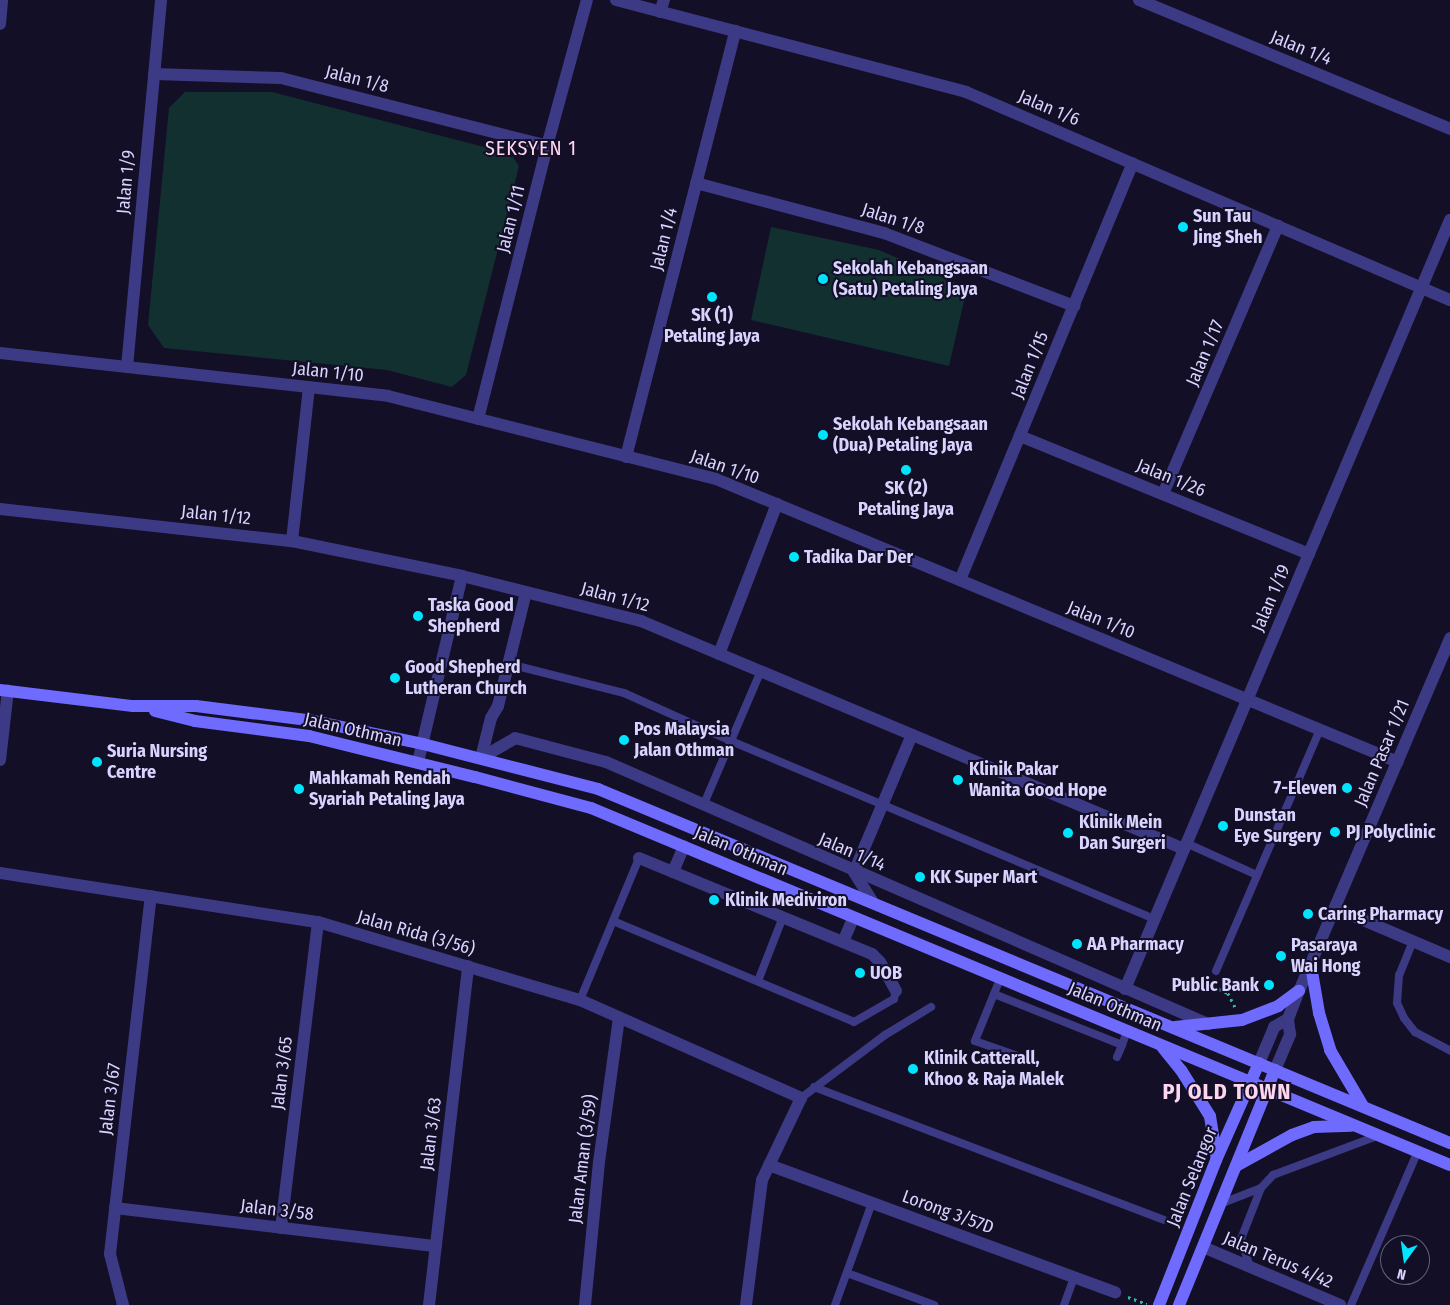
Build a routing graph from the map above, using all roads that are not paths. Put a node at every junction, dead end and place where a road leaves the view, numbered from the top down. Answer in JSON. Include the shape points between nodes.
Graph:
{"nodes":[{"id":1,"x":2,"y":0,"type":"edge"},
{"id":2,"x":161,"y":0,"type":"edge"},
{"id":3,"x":587,"y":0,"type":"edge"},
{"id":4,"x":616,"y":0,"type":"edge"},
{"id":5,"x":1139,"y":0,"type":"edge"},
{"id":6,"x":662,"y":6,"type":"edge"},
{"id":7,"x":0,"y":24,"type":"edge"},
{"id":8,"x":735,"y":31,"type":"junction"},
{"id":9,"x":154,"y":74,"type":"junction"},
{"id":10,"x":1450,"y":129,"type":"edge"},
{"id":11,"x":547,"y":146,"type":"junction"},
{"id":12,"x":1133,"y":163,"type":"junction"},
{"id":13,"x":696,"y":183,"type":"junction"},
{"id":14,"x":1450,"y":220,"type":"edge"},
{"id":15,"x":1278,"y":226,"type":"junction"},
{"id":16,"x":1421,"y":288,"type":"junction"},
{"id":17,"x":1450,"y":300,"type":"edge"},
{"id":18,"x":1074,"y":306,"type":"junction"},
{"id":19,"x":0,"y":353,"type":"edge"},
{"id":20,"x":127,"y":367,"type":"junction"},
{"id":21,"x":309,"y":388,"type":"junction"},
{"id":22,"x":478,"y":419,"type":"junction"},
{"id":23,"x":1020,"y":436,"type":"junction"},
{"id":24,"x":626,"y":456,"type":"junction"},
{"id":25,"x":1163,"y":494,"type":"junction"},
{"id":26,"x":777,"y":504,"type":"junction"},
{"id":27,"x":0,"y":509,"type":"edge"},
{"id":28,"x":292,"y":540,"type":"junction"},
{"id":29,"x":1309,"y":554,"type":"junction"},
{"id":30,"x":462,"y":576,"type":"junction"},
{"id":31,"x":960,"y":580,"type":"junction"},
{"id":32,"x":526,"y":592,"type":"junction"},
{"id":33,"x":1450,"y":638,"type":"edge"},
{"id":34,"x":718,"y":654,"type":"junction"},
{"id":35,"x":509,"y":664,"type":"junction"},
{"id":36,"x":761,"y":671,"type":"junction"},
{"id":37,"x":4,"y":690,"type":"edge"},
{"id":38,"x":1247,"y":699,"type":"junction"},
{"id":39,"x":133,"y":706,"type":"junction"},
{"id":40,"x":1320,"y":729,"type":"junction"},
{"id":41,"x":912,"y":735,"type":"junction"},
{"id":42,"x":731,"y":741,"type":"junction"},
{"id":43,"x":423,"y":744,"type":"junction"},
{"id":44,"x":481,"y":758,"type":"junction"},
{"id":45,"x":0,"y":760,"type":"edge"},
{"id":46,"x":418,"y":762,"type":"junction"},
{"id":47,"x":1398,"y":762,"type":"junction"},
{"id":48,"x":884,"y":804,"type":"junction"},
{"id":49,"x":703,"y":806,"type":"junction"},
{"id":50,"x":684,"y":846,"type":"junction"},
{"id":51,"x":1185,"y":846,"type":"junction"},
{"id":52,"x":639,"y":858,"type":"joint"},
{"id":53,"x":673,"y":872,"type":"junction"},
{"id":54,"x":854,"y":872,"type":"junction"},
{"id":55,"x":0,"y":873,"type":"edge"},
{"id":56,"x":1257,"y":875,"type":"junction"},
{"id":57,"x":150,"y":896,"type":"junction"},
{"id":58,"x":872,"y":901,"type":"junction"},
{"id":59,"x":1335,"y":908,"type":"junction"},
{"id":60,"x":783,"y":917,"type":"junction"},
{"id":61,"x":853,"y":918,"type":"junction"},
{"id":62,"x":1154,"y":919,"type":"junction"},
{"id":63,"x":613,"y":921,"type":"junction"},
{"id":64,"x":318,"y":922,"type":"junction"},
{"id":65,"x":1413,"y":941,"type":"junction"},
{"id":66,"x":843,"y":942,"type":"junction"},
{"id":67,"x":1450,"y":957,"type":"edge"},
{"id":68,"x":468,"y":966,"type":"junction"},
{"id":69,"x":1311,"y":966,"type":"junction"},
{"id":70,"x":1216,"y":971,"type":"dead end"},
{"id":71,"x":1000,"y":979,"type":"junction"},
{"id":72,"x":758,"y":981,"type":"junction"},
{"id":73,"x":1124,"y":989,"type":"junction"},
{"id":74,"x":896,"y":991,"type":"joint"},
{"id":75,"x":1299,"y":992,"type":"junction"},
{"id":76,"x":994,"y":994,"type":"junction"},
{"id":77,"x":580,"y":1000,"type":"junction"},
{"id":78,"x":931,"y":1007,"type":"dead end"},
{"id":79,"x":619,"y":1017,"type":"junction"},
{"id":80,"x":1288,"y":1019,"type":"junction"},
{"id":81,"x":1208,"y":1024,"type":"junction"},
{"id":82,"x":1170,"y":1027,"type":"junction"},
{"id":83,"x":1127,"y":1031,"type":"junction"},
{"id":84,"x":1122,"y":1044,"type":"junction"},
{"id":85,"x":1162,"y":1046,"type":"junction"},
{"id":86,"x":1450,"y":1051,"type":"edge"},
{"id":87,"x":1117,"y":1057,"type":"dead end"},
{"id":88,"x":1035,"y":1062,"type":"dead end"},
{"id":89,"x":1259,"y":1063,"type":"junction"},
{"id":90,"x":1275,"y":1070,"type":"junction"},
{"id":91,"x":1251,"y":1082,"type":"junction"},
{"id":92,"x":814,"y":1087,"type":"junction"},
{"id":93,"x":1267,"y":1088,"type":"junction"},
{"id":94,"x":801,"y":1098,"type":"junction"},
{"id":95,"x":1363,"y":1106,"type":"junction"},
{"id":96,"x":1356,"y":1125,"type":"junction"},
{"id":97,"x":1380,"y":1135,"type":"junction"},
{"id":98,"x":1450,"y":1143,"type":"edge"},
{"id":99,"x":1418,"y":1152,"type":"junction"},
{"id":100,"x":1216,"y":1160,"type":"junction"},
{"id":101,"x":769,"y":1165,"type":"junction"},
{"id":102,"x":1450,"y":1165,"type":"edge"},
{"id":103,"x":1236,"y":1166,"type":"junction"},
{"id":104,"x":1261,"y":1188,"type":"junction"},
{"id":105,"x":872,"y":1203,"type":"junction"},
{"id":106,"x":1220,"y":1204,"type":"junction"},
{"id":107,"x":115,"y":1208,"type":"junction"},
{"id":108,"x":1164,"y":1220,"type":"dead end"},
{"id":109,"x":281,"y":1228,"type":"junction"},
{"id":110,"x":436,"y":1246,"type":"junction"},
{"id":111,"x":1203,"y":1247,"type":"junction"},
{"id":112,"x":1250,"y":1267,"type":"junction"},
{"id":113,"x":847,"y":1273,"type":"junction"},
{"id":114,"x":1074,"y":1277,"type":"junction"},
{"id":115,"x":1115,"y":1292,"type":"road end"},
{"id":116,"x":122,"y":1305,"type":"edge"},
{"id":117,"x":429,"y":1305,"type":"edge"},
{"id":118,"x":585,"y":1305,"type":"edge"},
{"id":119,"x":746,"y":1305,"type":"edge"},
{"id":120,"x":835,"y":1305,"type":"edge"},
{"id":121,"x":934,"y":1305,"type":"edge"},
{"id":122,"x":1064,"y":1305,"type":"edge"},
{"id":123,"x":1159,"y":1305,"type":"edge"},
{"id":124,"x":1179,"y":1305,"type":"edge"},
{"id":125,"x":1340,"y":1305,"type":"edge"},
{"id":126,"x":1350,"y":1305,"type":"edge"}],
"edges":[{"from":1,"to":7,"type":"street"},
{"from":2,"to":9,"type":"street","name":"Jalan 1/9"},
{"from":3,"to":11,"type":"street","name":"Jalan 1/11"},
{"from":4,"to":6,"type":"street","name":"Jalan 1/6"},
{"from":5,"to":10,"type":"street","name":"Jalan 1/4"},
{"from":6,"to":8,"type":"street","name":"Jalan 1/6"},
{"from":8,"to":12,"type":"street","name":"Jalan 1/6","via":[[966,92]]},
{"from":8,"to":13,"type":"street","name":"Jalan 1/4"},
{"from":9,"to":11,"type":"street","name":"Jalan 1/8","via":[[281,78]]},
{"from":9,"to":20,"type":"street","name":"Jalan 1/9"},
{"from":11,"to":22,"type":"street","name":"Jalan 1/11"},
{"from":12,"to":15,"type":"street","name":"Jalan 1/6"},
{"from":12,"to":18,"type":"street","name":"Jalan 1/15"},
{"from":13,"to":18,"type":"street","name":"Jalan 1/8","via":[[884,232]]},
{"from":13,"to":24,"type":"street","name":"Jalan 1/4"},
{"from":14,"to":16,"type":"street","name":"Jalan 1/19"},
{"from":15,"to":16,"type":"street","name":"Jalan 1/6"},
{"from":15,"to":25,"type":"street","name":"Jalan 1/17"},
{"from":16,"to":17,"type":"street","name":"Jalan 1/6"},
{"from":16,"to":29,"type":"street","name":"Jalan 1/19"},
{"from":18,"to":23,"type":"street","name":"Jalan 1/15"},
{"from":19,"to":20,"type":"street","name":"Jalan 1/10"},
{"from":20,"to":21,"type":"street","name":"Jalan 1/10"},
{"from":21,"to":22,"type":"street","name":"Jalan 1/10","via":[[388,396]]},
{"from":21,"to":28,"type":"street"},
{"from":22,"to":24,"type":"street","name":"Jalan 1/10"},
{"from":23,"to":25,"type":"street","name":"Jalan 1/26"},
{"from":23,"to":31,"type":"street","name":"Jalan 1/15"},
{"from":24,"to":26,"type":"street","name":"Jalan 1/10","via":[[716,479]]},
{"from":25,"to":29,"type":"street","name":"Jalan 1/26"},
{"from":26,"to":31,"type":"street","name":"Jalan 1/10"},
{"from":26,"to":34,"type":"street"},
{"from":27,"to":28,"type":"street","name":"Jalan 1/12"},
{"from":28,"to":30,"type":"street","name":"Jalan 1/12"},
{"from":29,"to":38,"type":"street","name":"Jalan 1/19"},
{"from":30,"to":32,"type":"street","name":"Jalan 1/12"},
{"from":30,"to":43,"type":"street"},
{"from":31,"to":38,"type":"street","name":"Jalan 1/10"},
{"from":32,"to":34,"type":"street","name":"Jalan 1/12","via":[[641,621]]},
{"from":32,"to":35,"type":"street"},
{"from":33,"to":47,"type":"street","name":"Jalan Pasar 1/21"},
{"from":34,"to":36,"type":"street","name":"Jalan 1/12"},
{"from":35,"to":42,"type":"lane","via":[[624,693]]},
{"from":35,"to":44,"type":"street"},
{"from":36,"to":41,"type":"street","name":"Jalan 1/12"},
{"from":36,"to":42,"type":"lane"},
{"from":37,"to":39,"type":"main road","name":"Jalan Othman"},
{"from":37,"to":45,"type":"street"},
{"from":38,"to":40,"type":"street","name":"Jalan 1/10"},
{"from":38,"to":51,"type":"street","name":"Jalan 1/19"},
{"from":39,"to":43,"type":"main road","name":"Jalan Othman","via":[[196,706],[314,721]]},
{"from":39,"to":46,"type":"main road","name":"Jalan Othman","via":[[195,721],[309,736]]},
{"from":40,"to":47,"type":"street","name":"Jalan 1/10"},
{"from":40,"to":56,"type":"lane"},
{"from":41,"to":48,"type":"street"},
{"from":41,"to":51,"type":"street","name":"Jalan 1/12"},
{"from":42,"to":48,"type":"lane"},
{"from":42,"to":49,"type":"lane"},
{"from":43,"to":44,"type":"main road","name":"Jalan Othman"},
{"from":43,"to":46,"type":"street"},
{"from":44,"to":49,"type":"street","name":"Jalan 1/14","via":[[515,738],[606,762]]},
{"from":44,"to":58,"type":"main road","name":"Jalan Othman","via":[[598,789]]},
{"from":46,"to":50,"type":"main road","name":"Jalan Othman","via":[[591,808]]},
{"from":47,"to":59,"type":"street","name":"Jalan Pasar 1/21"},
{"from":48,"to":54,"type":"street"},
{"from":48,"to":62,"type":"lane"},
{"from":49,"to":54,"type":"street","name":"Jalan 1/14"},
{"from":50,"to":53,"type":"street"},
{"from":50,"to":61,"type":"main road","name":"Jalan Othman"},
{"from":51,"to":56,"type":"lane"},
{"from":51,"to":62,"type":"street","name":"Jalan 1/19"},
{"from":52,"to":53,"type":"street"},
{"from":52,"to":63,"type":"lane"},
{"from":53,"to":60,"type":"street"},
{"from":54,"to":58,"type":"street"},
{"from":54,"to":73,"type":"street","name":"Jalan 1/14"},
{"from":55,"to":57,"type":"street","name":"Jalan Rida (3/56)"},
{"from":56,"to":70,"type":"lane"},
{"from":57,"to":64,"type":"street","name":"Jalan Rida (3/56)"},
{"from":57,"to":107,"type":"street","name":"Jalan 3/67"},
{"from":58,"to":82,"type":"main road","name":"Jalan Othman"},
{"from":59,"to":65,"type":"street"},
{"from":59,"to":69,"type":"street","name":"Jalan Pasar 1/21"},
{"from":60,"to":66,"type":"street"},
{"from":60,"to":72,"type":"lane"},
{"from":61,"to":66,"type":"street"},
{"from":61,"to":71,"type":"main road","name":"Jalan Othman"},
{"from":62,"to":73,"type":"street","name":"Jalan 1/19"},
{"from":63,"to":72,"type":"lane"},
{"from":63,"to":77,"type":"lane"},
{"from":64,"to":68,"type":"street","name":"Jalan Rida (3/56)"},
{"from":64,"to":109,"type":"street","name":"Jalan 3/65"},
{"from":65,"to":67,"type":"street"},
{"from":65,"to":86,"type":"lane","via":[[1399,976],[1397,1003],[1415,1032]]},
{"from":66,"to":74,"type":"street","via":[[872,954]]},
{"from":68,"to":77,"type":"street","name":"Jalan Rida (3/56)"},
{"from":68,"to":110,"type":"street","name":"Jalan 3/63"},
{"from":69,"to":75,"type":"street","name":"Jalan Pasar 1/21"},
{"from":69,"to":95,"type":"main road","via":[[1319,1013],[1330,1050]]},
{"from":71,"to":76,"type":"lane"},
{"from":71,"to":83,"type":"main road","name":"Jalan Othman"},
{"from":72,"to":74,"type":"lane","via":[[854,1022],[894,999]]},
{"from":73,"to":81,"type":"street","name":"Jalan 1/14"},
{"from":75,"to":80,"type":"street","name":"Jalan Pasar 1/21"},
{"from":75,"to":81,"type":"main road","via":[[1278,1006],[1242,1020]]},
{"from":76,"to":84,"type":"lane"},
{"from":76,"to":88,"type":"lane","via":[[975,1040]]},
{"from":77,"to":79,"type":"street","name":"Jalan Rida (3/56)"},
{"from":78,"to":92,"type":"lane","via":[[885,1035]]},
{"from":79,"to":94,"type":"street","name":"Jalan Rida (3/56)"},
{"from":79,"to":118,"type":"street","name":"Jalan Aman (3/59)","via":[[599,1162]]},
{"from":80,"to":89,"type":"street","name":"Jalan Pasar 1/21","via":[[1274,1027]]},
{"from":80,"to":90,"type":"street","name":"Jalan Pasar 1/21","via":[[1290,1034]]},
{"from":81,"to":82,"type":"main road"},
{"from":82,"to":89,"type":"main road","name":"Jalan Othman"},
{"from":83,"to":84,"type":"lane"},
{"from":83,"to":85,"type":"main road","name":"Jalan Othman"},
{"from":84,"to":87,"type":"lane"},
{"from":85,"to":91,"type":"main road","name":"Jalan Othman"},
{"from":85,"to":100,"type":"main road","via":[[1210,1116],[1216,1141]]},
{"from":89,"to":90,"type":"main road","name":"Jalan Othman"},
{"from":89,"to":91,"type":"main road","name":"Jalan Selangor"},
{"from":90,"to":93,"type":"main road","name":"Jalan Selangor"},
{"from":90,"to":95,"type":"main road","name":"Jalan Othman"},
{"from":91,"to":93,"type":"main road","name":"Jalan Othman"},
{"from":91,"to":100,"type":"main road","name":"Jalan Selangor"},
{"from":92,"to":94,"type":"lane"},
{"from":92,"to":108,"type":"lane"},
{"from":93,"to":96,"type":"main road","name":"Jalan Othman"},
{"from":93,"to":103,"type":"main road","name":"Jalan Selangor"},
{"from":94,"to":101,"type":"street"},
{"from":95,"to":98,"type":"main road","name":"Jalan Othman"},
{"from":96,"to":97,"type":"main road","name":"Jalan Othman"},
{"from":96,"to":103,"type":"main road","via":[[1314,1127],[1292,1135]]},
{"from":97,"to":99,"type":"main road","name":"Jalan Othman"},
{"from":97,"to":104,"type":"lane","via":[[1273,1175]]},
{"from":99,"to":102,"type":"main road","name":"Jalan Othman"},
{"from":99,"to":126,"type":"lane"},
{"from":100,"to":123,"type":"main road","name":"Jalan Selangor"},
{"from":101,"to":105,"type":"street","name":"Lorong 3/57D"},
{"from":101,"to":119,"type":"street","via":[[762,1180]]},
{"from":103,"to":106,"type":"main road","name":"Jalan Selangor"},
{"from":104,"to":106,"type":"lane"},
{"from":104,"to":112,"type":"lane","via":[[1241,1239]]},
{"from":105,"to":113,"type":"lane"},
{"from":105,"to":114,"type":"street","name":"Lorong 3/57D"},
{"from":106,"to":111,"type":"main road","name":"Jalan Selangor"},
{"from":107,"to":109,"type":"street","name":"Jalan 3/58"},
{"from":107,"to":116,"type":"street","name":"Jalan 3/67","via":[[110,1254]]},
{"from":109,"to":110,"type":"street","name":"Jalan 3/58"},
{"from":110,"to":117,"type":"street","name":"Jalan 3/63"},
{"from":111,"to":112,"type":"street","name":"Jalan Terus 4/42"},
{"from":111,"to":124,"type":"main road","name":"Jalan Selangor"},
{"from":112,"to":125,"type":"street","name":"Jalan Terus 4/42"},
{"from":113,"to":120,"type":"lane"},
{"from":113,"to":121,"type":"lane"},
{"from":114,"to":115,"type":"street","name":"Lorong 3/57D"},
{"from":114,"to":122,"type":"lane"}]}
